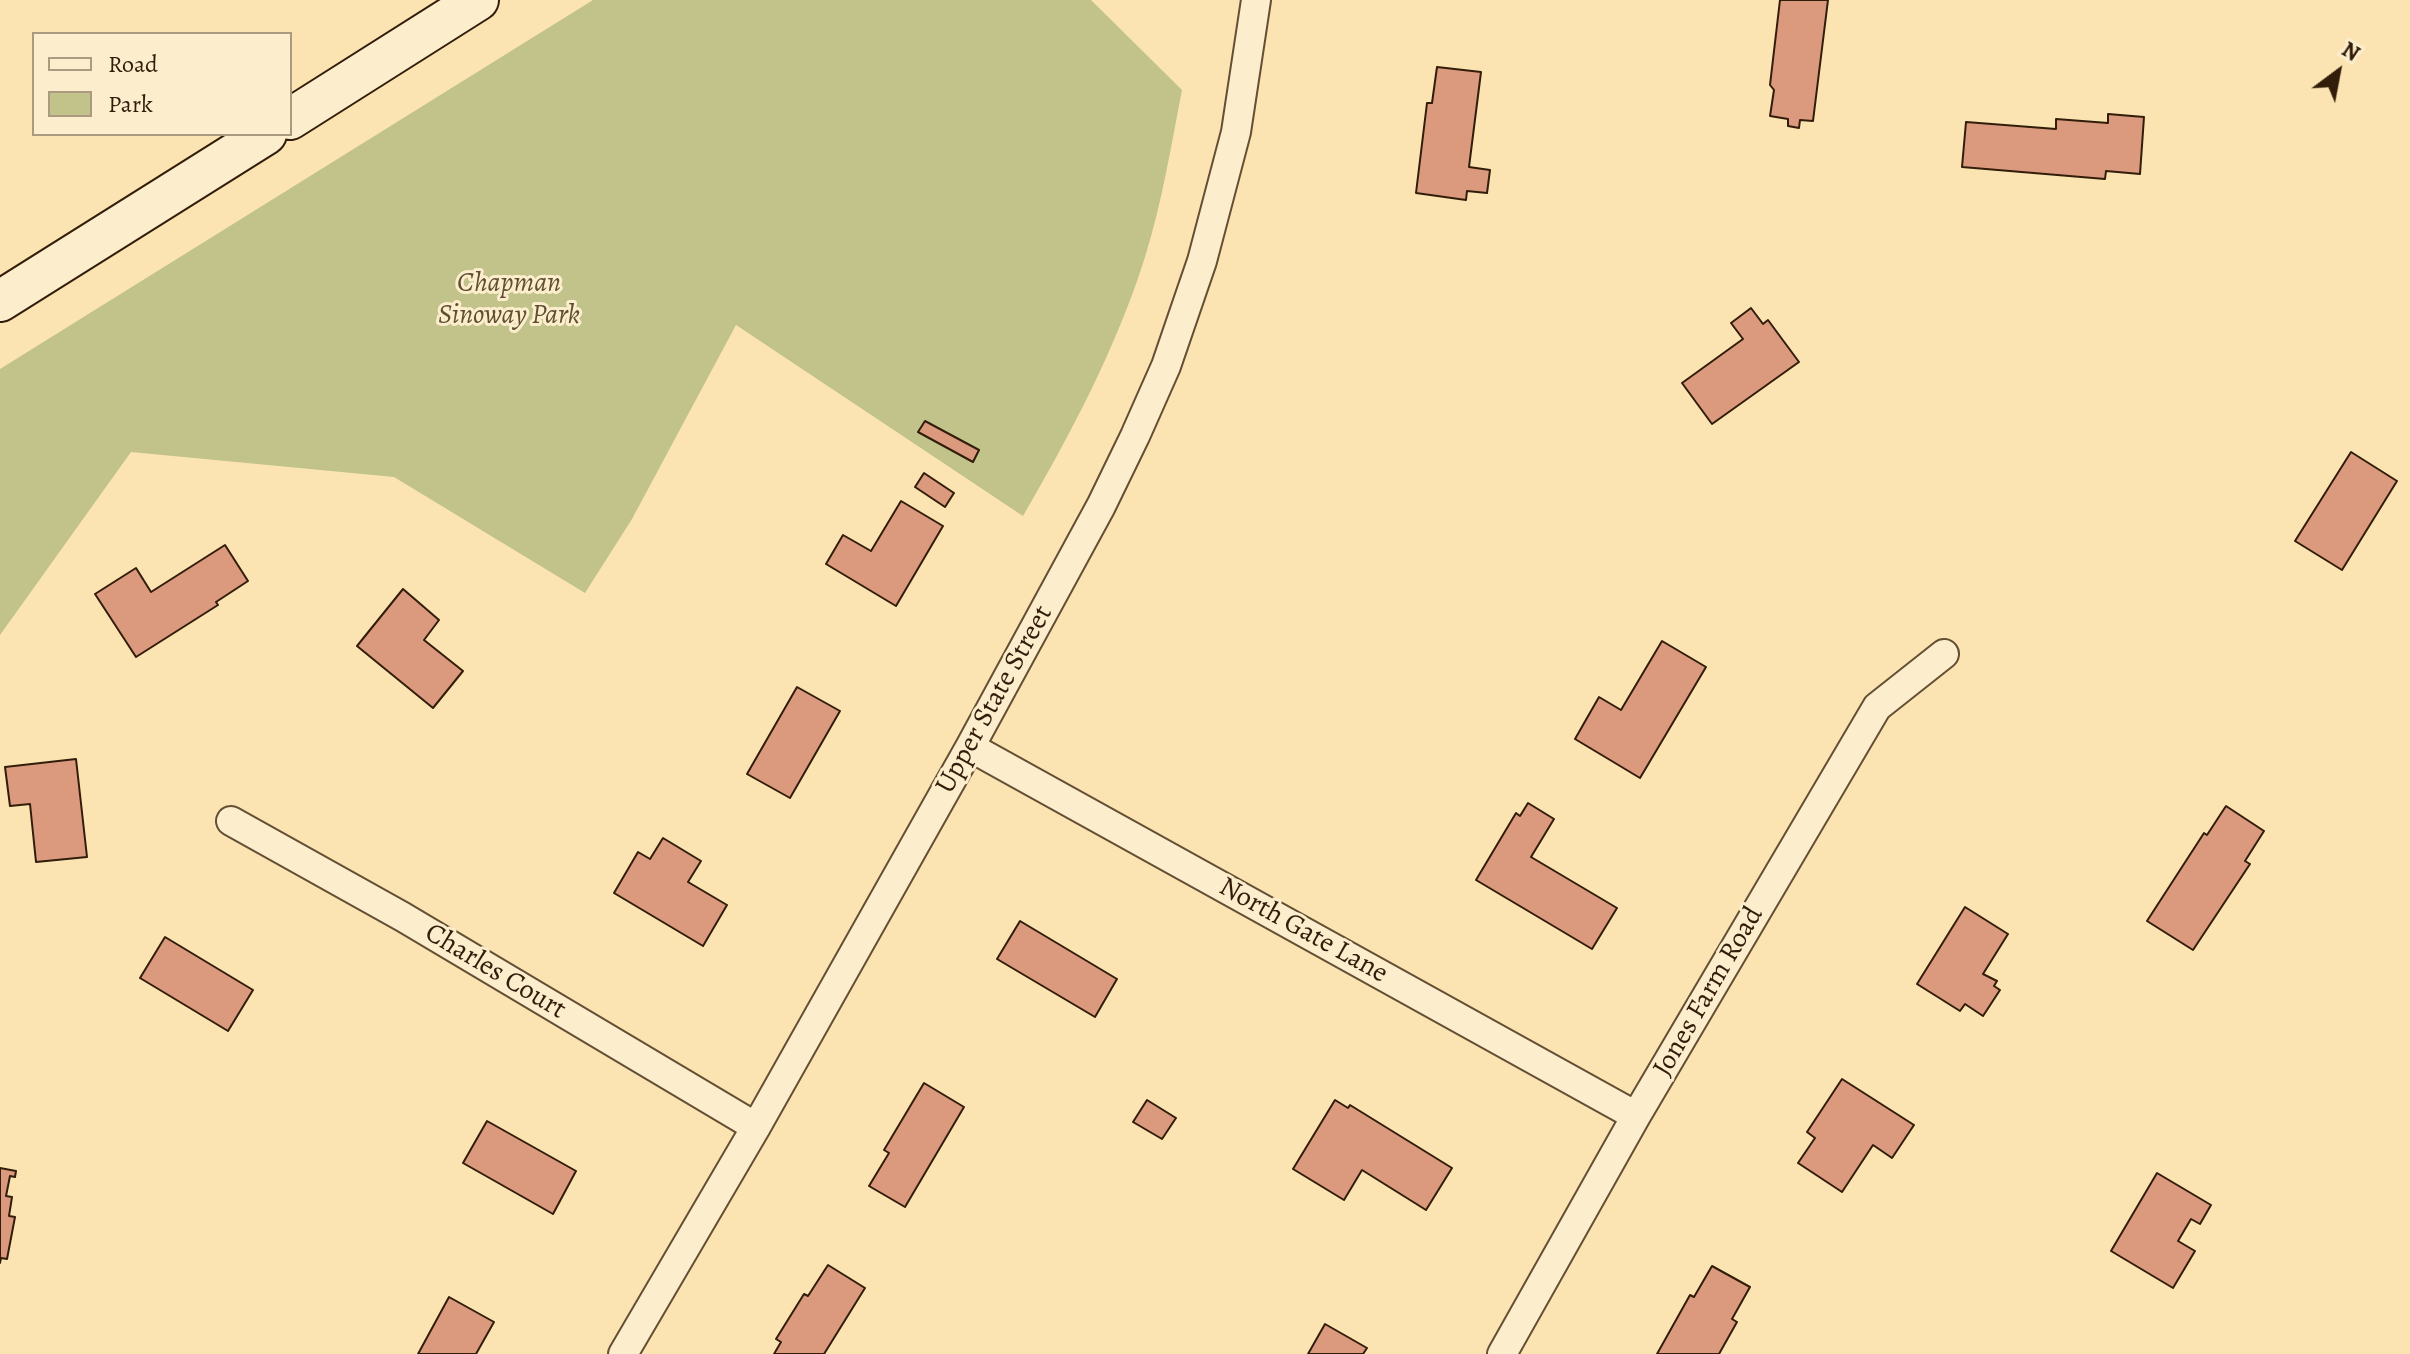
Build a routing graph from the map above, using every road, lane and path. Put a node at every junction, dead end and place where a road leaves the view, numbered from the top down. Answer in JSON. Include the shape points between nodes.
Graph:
{"nodes":[{"id":1,"x":478,"y":0,"type":"edge"},
{"id":2,"x":1256,"y":0,"type":"edge"},
{"id":3,"x":292,"y":118,"type":"edge"},
{"id":4,"x":263,"y":136,"type":"edge"},
{"id":5,"x":0,"y":301,"type":"edge"},
{"id":6,"x":1944,"y":654,"type":"dead end"},
{"id":7,"x":970,"y":747,"type":"junction"},
{"id":8,"x":231,"y":821,"type":"dead end"},
{"id":9,"x":1636,"y":1116,"type":"junction"},
{"id":10,"x":756,"y":1127,"type":"junction"},
{"id":11,"x":623,"y":1354,"type":"edge"},
{"id":12,"x":1502,"y":1354,"type":"edge"}],
"edges":[{"from":1,"to":3,"type":"main road"},
{"from":2,"to":7,"type":"street","name":"Upper State Street","via":[[1236,132],[1202,261],[1166,366],[1101,506]]},
{"from":4,"to":5,"type":"main road"},
{"from":6,"to":9,"type":"street","name":"Jones Farm Road","via":[[1877,707]]},
{"from":7,"to":9,"type":"street","name":"North Gate Lane"},
{"from":7,"to":10,"type":"street","name":"Upper State Street"},
{"from":8,"to":10,"type":"street","name":"Charles Court"},
{"from":9,"to":12,"type":"street","name":"Jones Farm Road"},
{"from":10,"to":11,"type":"street","name":"Upper State Street"}]}
